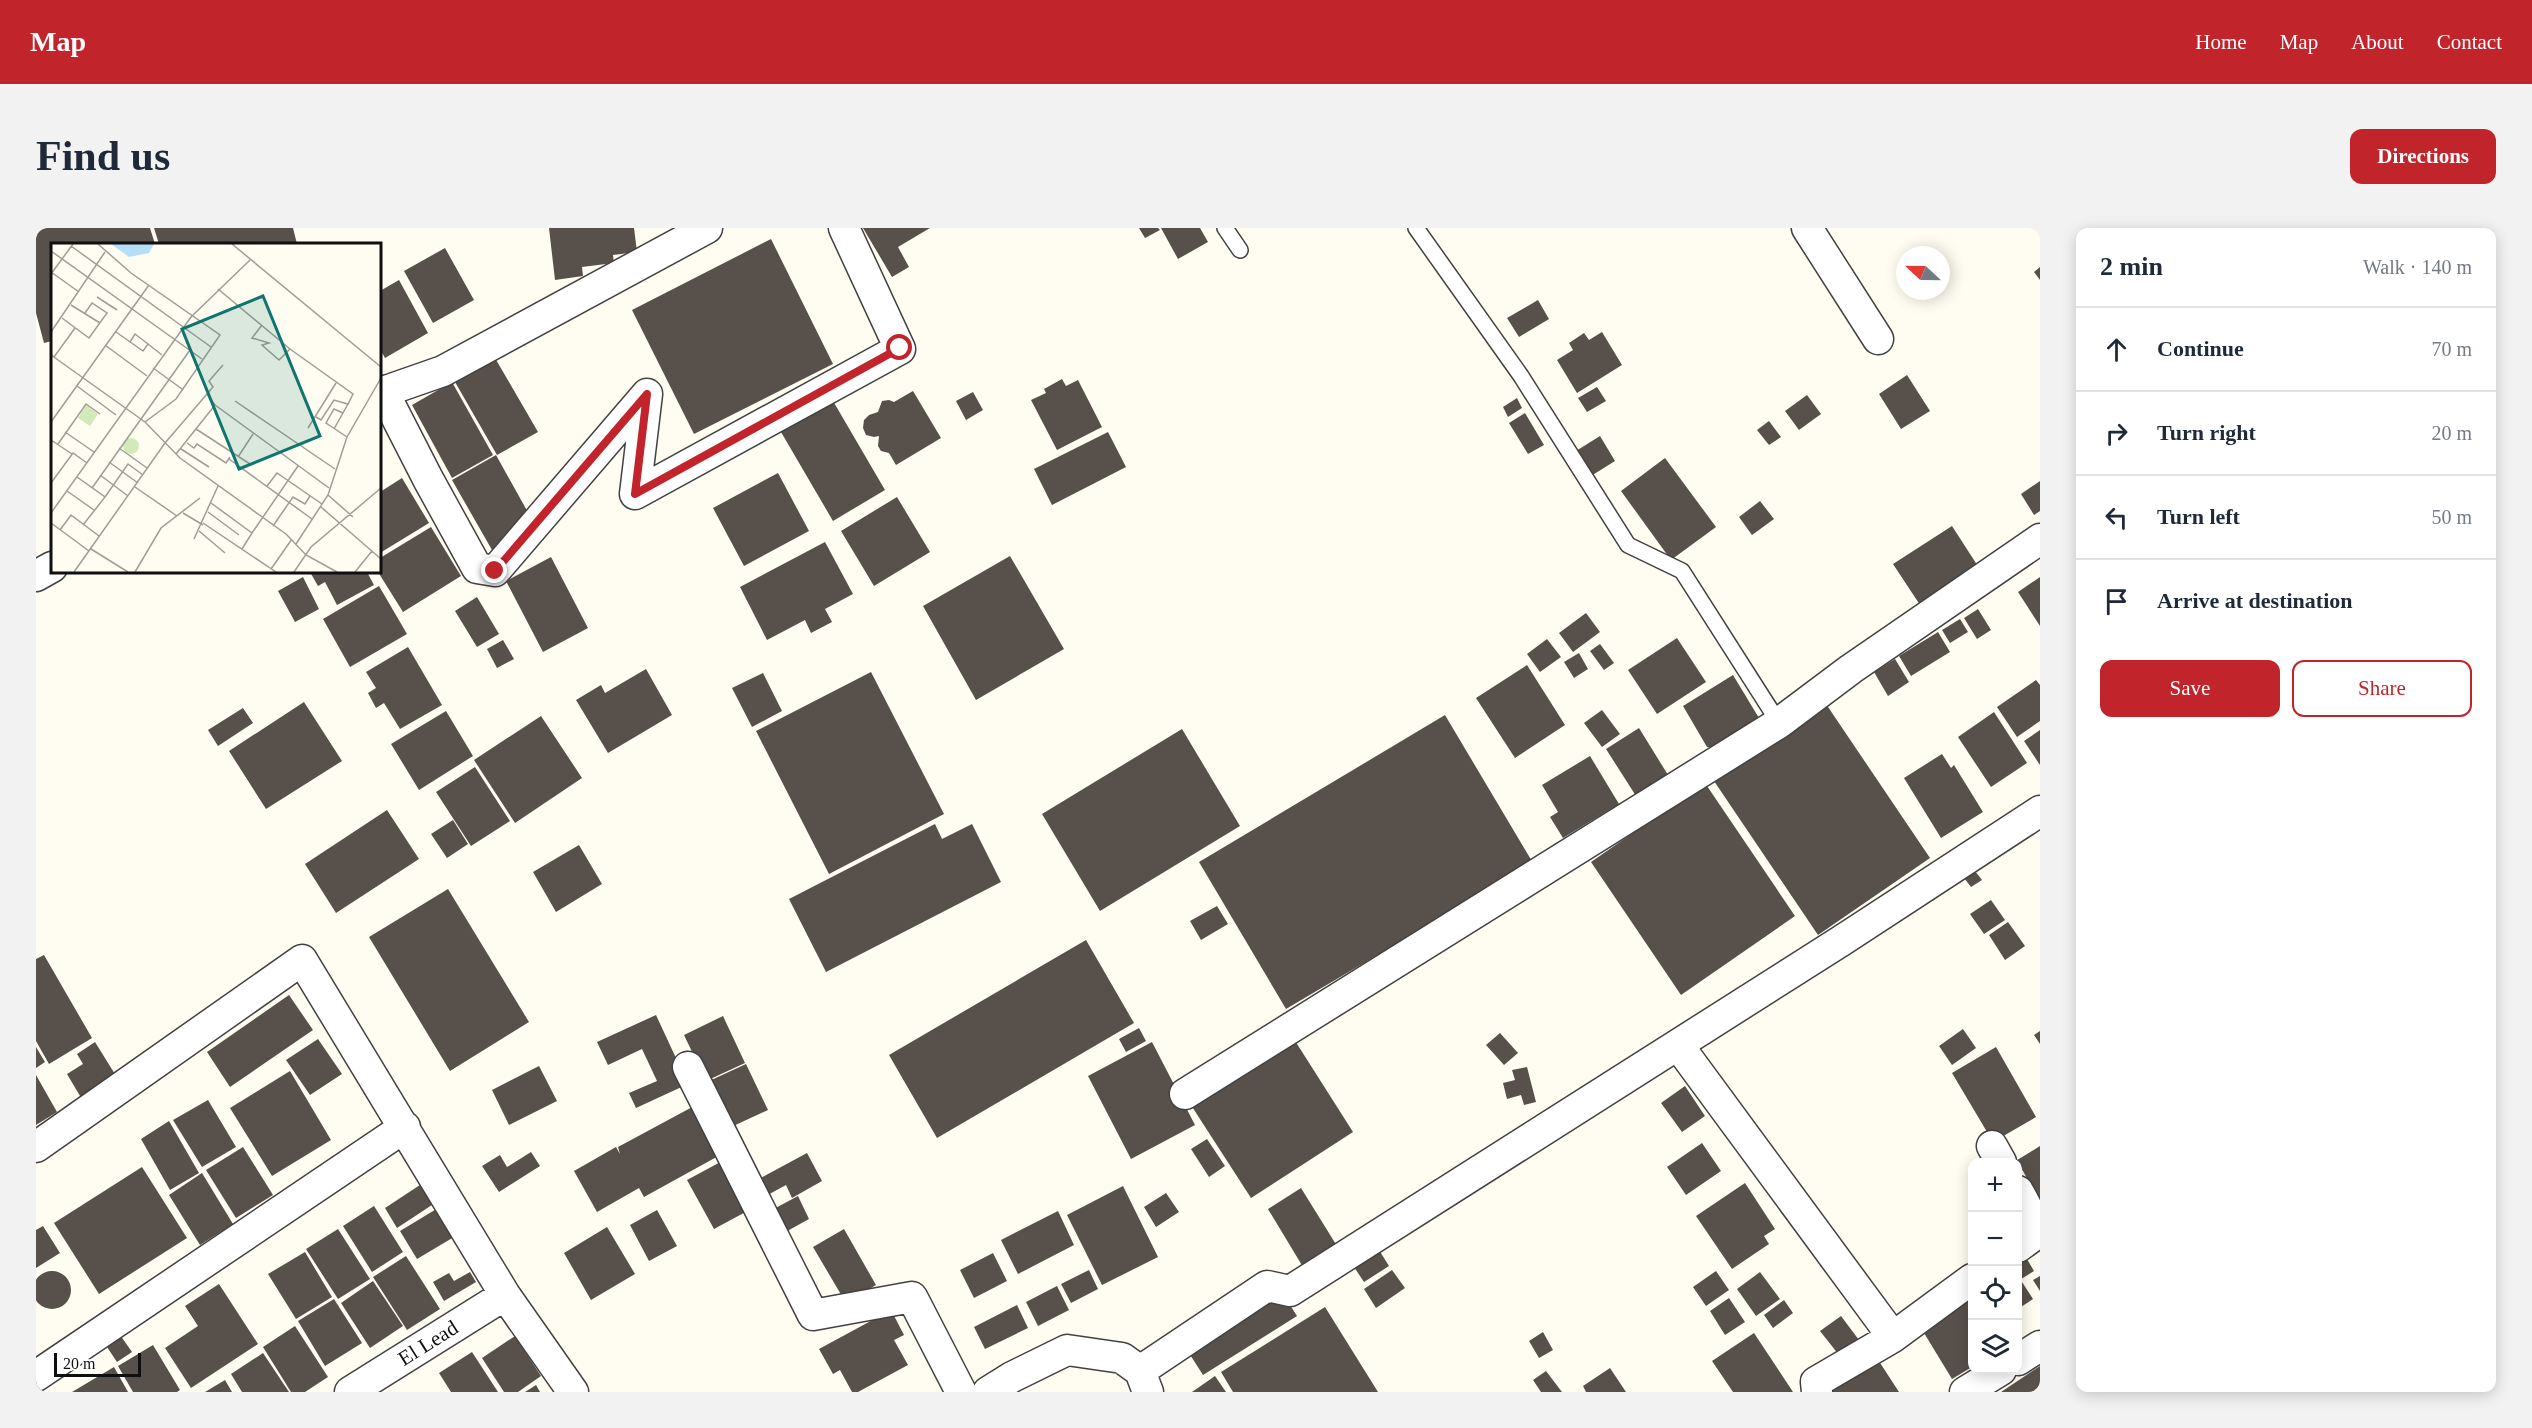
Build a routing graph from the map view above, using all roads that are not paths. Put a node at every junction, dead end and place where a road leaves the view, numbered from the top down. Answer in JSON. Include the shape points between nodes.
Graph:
{"nodes":[{"id":1,"x":707,"y":228,"type":"edge"},
{"id":2,"x":844,"y":228,"type":"edge"},
{"id":3,"x":1225,"y":228,"type":"edge"},
{"id":4,"x":1416,"y":228,"type":"edge"},
{"id":5,"x":1808,"y":228,"type":"edge"},
{"id":6,"x":1239,"y":250,"type":"dead end"},
{"id":7,"x":1878,"y":339,"type":"dead end"},
{"id":8,"x":381,"y":392,"type":"edge"},
{"id":9,"x":2040,"y":539,"type":"edge"},
{"id":10,"x":51,"y":568,"type":"edge"},
{"id":11,"x":36,"y":576,"type":"edge"},
{"id":12,"x":1779,"y":723,"type":"junction"},
{"id":13,"x":2040,"y":811,"type":"edge"},
{"id":14,"x":1678,"y":1045,"type":"junction"},
{"id":15,"x":688,"y":1067,"type":"dead end"},
{"id":16,"x":1185,"y":1094,"type":"dead end"},
{"id":17,"x":405,"y":1127,"type":"junction"},
{"id":18,"x":36,"y":1147,"type":"edge"},
{"id":19,"x":2022,"y":1198,"type":"edge"},
{"id":20,"x":2040,"y":1232,"type":"edge"},
{"id":21,"x":2022,"y":1244,"type":"edge"},
{"id":22,"x":1968,"y":1282,"type":"edge"},
{"id":23,"x":505,"y":1295,"type":"junction"},
{"id":24,"x":1893,"y":1336,"type":"junction"},
{"id":25,"x":2040,"y":1346,"type":"edge"},
{"id":26,"x":2022,"y":1357,"type":"edge"},
{"id":27,"x":1994,"y":1374,"type":"edge"},
{"id":28,"x":36,"y":1376,"type":"edge"},
{"id":29,"x":1144,"y":1381,"type":"edge"},
{"id":30,"x":1819,"y":1389,"type":"edge"},
{"id":31,"x":350,"y":1392,"type":"edge"},
{"id":32,"x":573,"y":1392,"type":"edge"},
{"id":33,"x":961,"y":1392,"type":"edge"},
{"id":34,"x":988,"y":1392,"type":"edge"},
{"id":35,"x":1965,"y":1392,"type":"edge"}],
"edges":[{"from":1,"to":8,"type":"street","via":[[443,371]]},
{"from":2,"to":8,"type":"street","via":[[900,348],[635,494],[647,394],[495,571],[477,568]]},
{"from":3,"to":6,"type":"lane"},
{"from":4,"to":12,"type":"lane","via":[[1521,376],[1628,545],[1682,571]]},
{"from":5,"to":7,"type":"street"},
{"from":9,"to":12,"type":"street"},
{"from":10,"to":11,"type":"street"},
{"from":12,"to":16,"type":"street"},
{"from":13,"to":14,"type":"street"},
{"from":14,"to":24,"type":"street"},
{"from":14,"to":29,"type":"street","via":[[1290,1291],[1267,1286]]},
{"from":15,"to":33,"type":"street","via":[[813,1315],[912,1297]]},
{"from":17,"to":18,"type":"street","via":[[302,960]]},
{"from":17,"to":23,"type":"street"},
{"from":17,"to":28,"type":"street"},
{"from":19,"to":20,"type":"street"},
{"from":20,"to":21,"type":"street"},
{"from":22,"to":24,"type":"street"},
{"from":23,"to":31,"type":"street","name":"El Lead"},
{"from":23,"to":32,"type":"street"},
{"from":24,"to":30,"type":"street"},
{"from":25,"to":26,"type":"street"},
{"from":27,"to":35,"type":"street"},
{"from":29,"to":34,"type":"street","via":[[1122,1358],[1067,1350]]}]}
